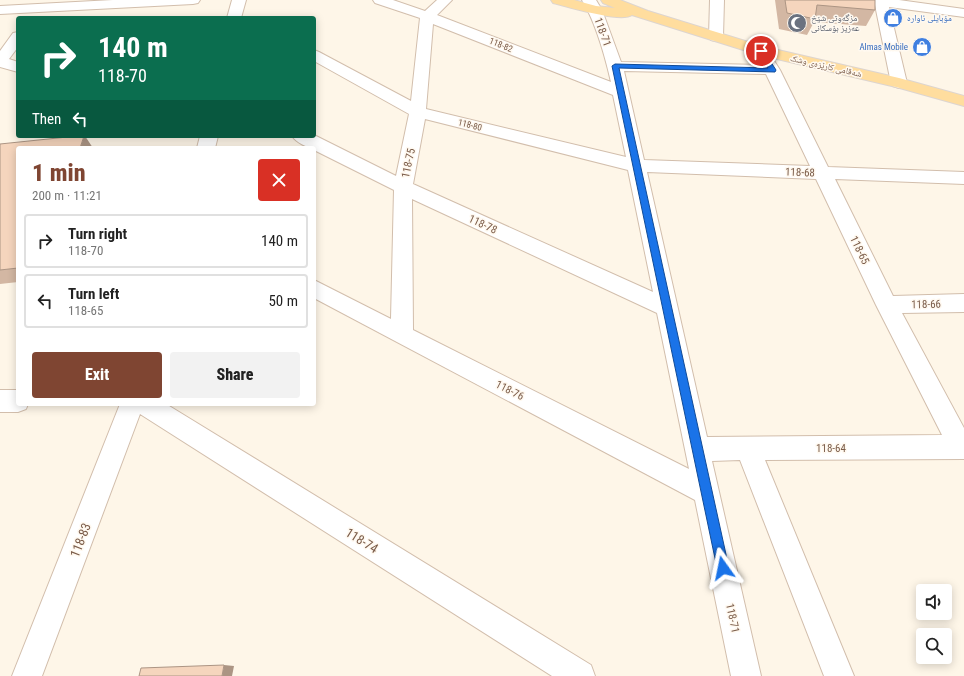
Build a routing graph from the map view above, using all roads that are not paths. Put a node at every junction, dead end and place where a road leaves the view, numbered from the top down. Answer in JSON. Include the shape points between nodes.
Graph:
{"nodes":[{"id":1,"x":193,"y":0,"type":"edge"},
{"id":2,"x":380,"y":0,"type":"edge"},
{"id":3,"x":445,"y":0,"type":"edge"},
{"id":4,"x":558,"y":0,"type":"edge"},
{"id":5,"x":717,"y":0,"type":"edge"},
{"id":6,"x":882,"y":1,"type":"edge"},
{"id":7,"x":597,"y":3,"type":"edge"},
{"id":8,"x":0,"y":10,"type":"edge"},
{"id":9,"x":964,"y":12,"type":"edge"},
{"id":10,"x":34,"y":13,"type":"edge"},
{"id":11,"x":428,"y":16,"type":"junction"},
{"id":12,"x":716,"y":37,"type":"junction"},
{"id":13,"x":16,"y":39,"type":"edge"},
{"id":14,"x":761,"y":51,"type":"junction"},
{"id":15,"x":316,"y":56,"type":"edge"},
{"id":16,"x":16,"y":66,"type":"edge"},
{"id":17,"x":615,"y":66,"type":"junction"},
{"id":18,"x":772,"y":70,"type":"junction"},
{"id":19,"x":899,"y":83,"type":"junction"},
{"id":20,"x":621,"y":92,"type":"junction"},
{"id":21,"x":964,"y":101,"type":"edge"},
{"id":22,"x":418,"y":112,"type":"junction"},
{"id":23,"x":305,"y":138,"type":"edge"},
{"id":24,"x":637,"y":166,"type":"junction"},
{"id":25,"x":823,"y":173,"type":"junction"},
{"id":26,"x":964,"y":178,"type":"edge"},
{"id":27,"x":403,"y":187,"type":"junction"},
{"id":28,"x":316,"y":289,"type":"edge"},
{"id":29,"x":964,"y":303,"type":"edge"},
{"id":30,"x":887,"y":305,"type":"junction"},
{"id":31,"x":667,"y":308,"type":"junction"},
{"id":32,"x":402,"y":335,"type":"junction"},
{"id":33,"x":16,"y":401,"type":"edge"},
{"id":34,"x":0,"y":402,"type":"edge"},
{"id":35,"x":131,"y":406,"type":"edge"},
{"id":36,"x":148,"y":406,"type":"edge"},
{"id":37,"x":963,"y":447,"type":"edge"},
{"id":38,"x":697,"y":449,"type":"junction"},
{"id":39,"x":748,"y":449,"type":"junction"},
{"id":40,"x":707,"y":492,"type":"junction"},
{"id":41,"x":27,"y":676,"type":"edge"},
{"id":42,"x":580,"y":676,"type":"edge"},
{"id":43,"x":746,"y":676,"type":"edge"},
{"id":44,"x":838,"y":676,"type":"edge"}],
"edges":[{"from":1,"to":10,"type":"street"},
{"from":2,"to":11,"type":"street","name":"118-82"},
{"from":3,"to":11,"type":"street"},
{"from":4,"to":7,"type":"main road","name":"شەقامی کارێزەی وشک"},
{"from":5,"to":12,"type":"street"},
{"from":6,"to":9,"type":"street"},
{"from":6,"to":19,"type":"street"},
{"from":7,"to":12,"type":"main road","name":"شەقامی کارێزەی وشک","via":[[643,14]]},
{"from":7,"to":17,"type":"street","name":"118-71"},
{"from":8,"to":10,"type":"street"},
{"from":11,"to":20,"type":"street","name":"118-82"},
{"from":11,"to":22,"type":"street","name":"118-75"},
{"from":12,"to":14,"type":"main road","name":"شەقامی کارێزەی وشک"},
{"from":13,"to":16,"type":"street","via":[[1,60]]},
{"from":14,"to":18,"type":"street","name":"118-65"},
{"from":14,"to":19,"type":"main road","name":"شەقامی کارێزەی وشک"},
{"from":15,"to":22,"type":"street","name":"118-80"},
{"from":17,"to":18,"type":"street"},
{"from":17,"to":20,"type":"street","name":"118-71"},
{"from":18,"to":25,"type":"street","name":"118-65"},
{"from":19,"to":21,"type":"main road","name":"شەقامی کارێزەی وشک"},
{"from":20,"to":24,"type":"street","name":"118-71"},
{"from":22,"to":24,"type":"street","name":"118-80"},
{"from":22,"to":27,"type":"street","name":"118-75"},
{"from":23,"to":27,"type":"street","name":"118-78"},
{"from":24,"to":25,"type":"street","name":"118-68"},
{"from":24,"to":31,"type":"street","name":"118-71"},
{"from":25,"to":26,"type":"street","name":"118-68"},
{"from":25,"to":30,"type":"street","name":"118-65"},
{"from":27,"to":31,"type":"street","name":"118-78"},
{"from":27,"to":32,"type":"street","name":"118-75"},
{"from":28,"to":32,"type":"street","name":"118-76"},
{"from":29,"to":30,"type":"street","name":"118-66"},
{"from":30,"to":37,"type":"street","name":"118-65"},
{"from":31,"to":38,"type":"street","name":"118-71"},
{"from":32,"to":40,"type":"street","name":"118-76"},
{"from":33,"to":34,"type":"street"},
{"from":35,"to":41,"type":"street","name":"118-83"},
{"from":36,"to":42,"type":"street","name":"118-74"},
{"from":37,"to":39,"type":"street","name":"118-64"},
{"from":38,"to":39,"type":"street","name":"118-64"},
{"from":38,"to":40,"type":"street","name":"118-71"},
{"from":39,"to":44,"type":"street"},
{"from":40,"to":43,"type":"street","name":"118-71"}]}
